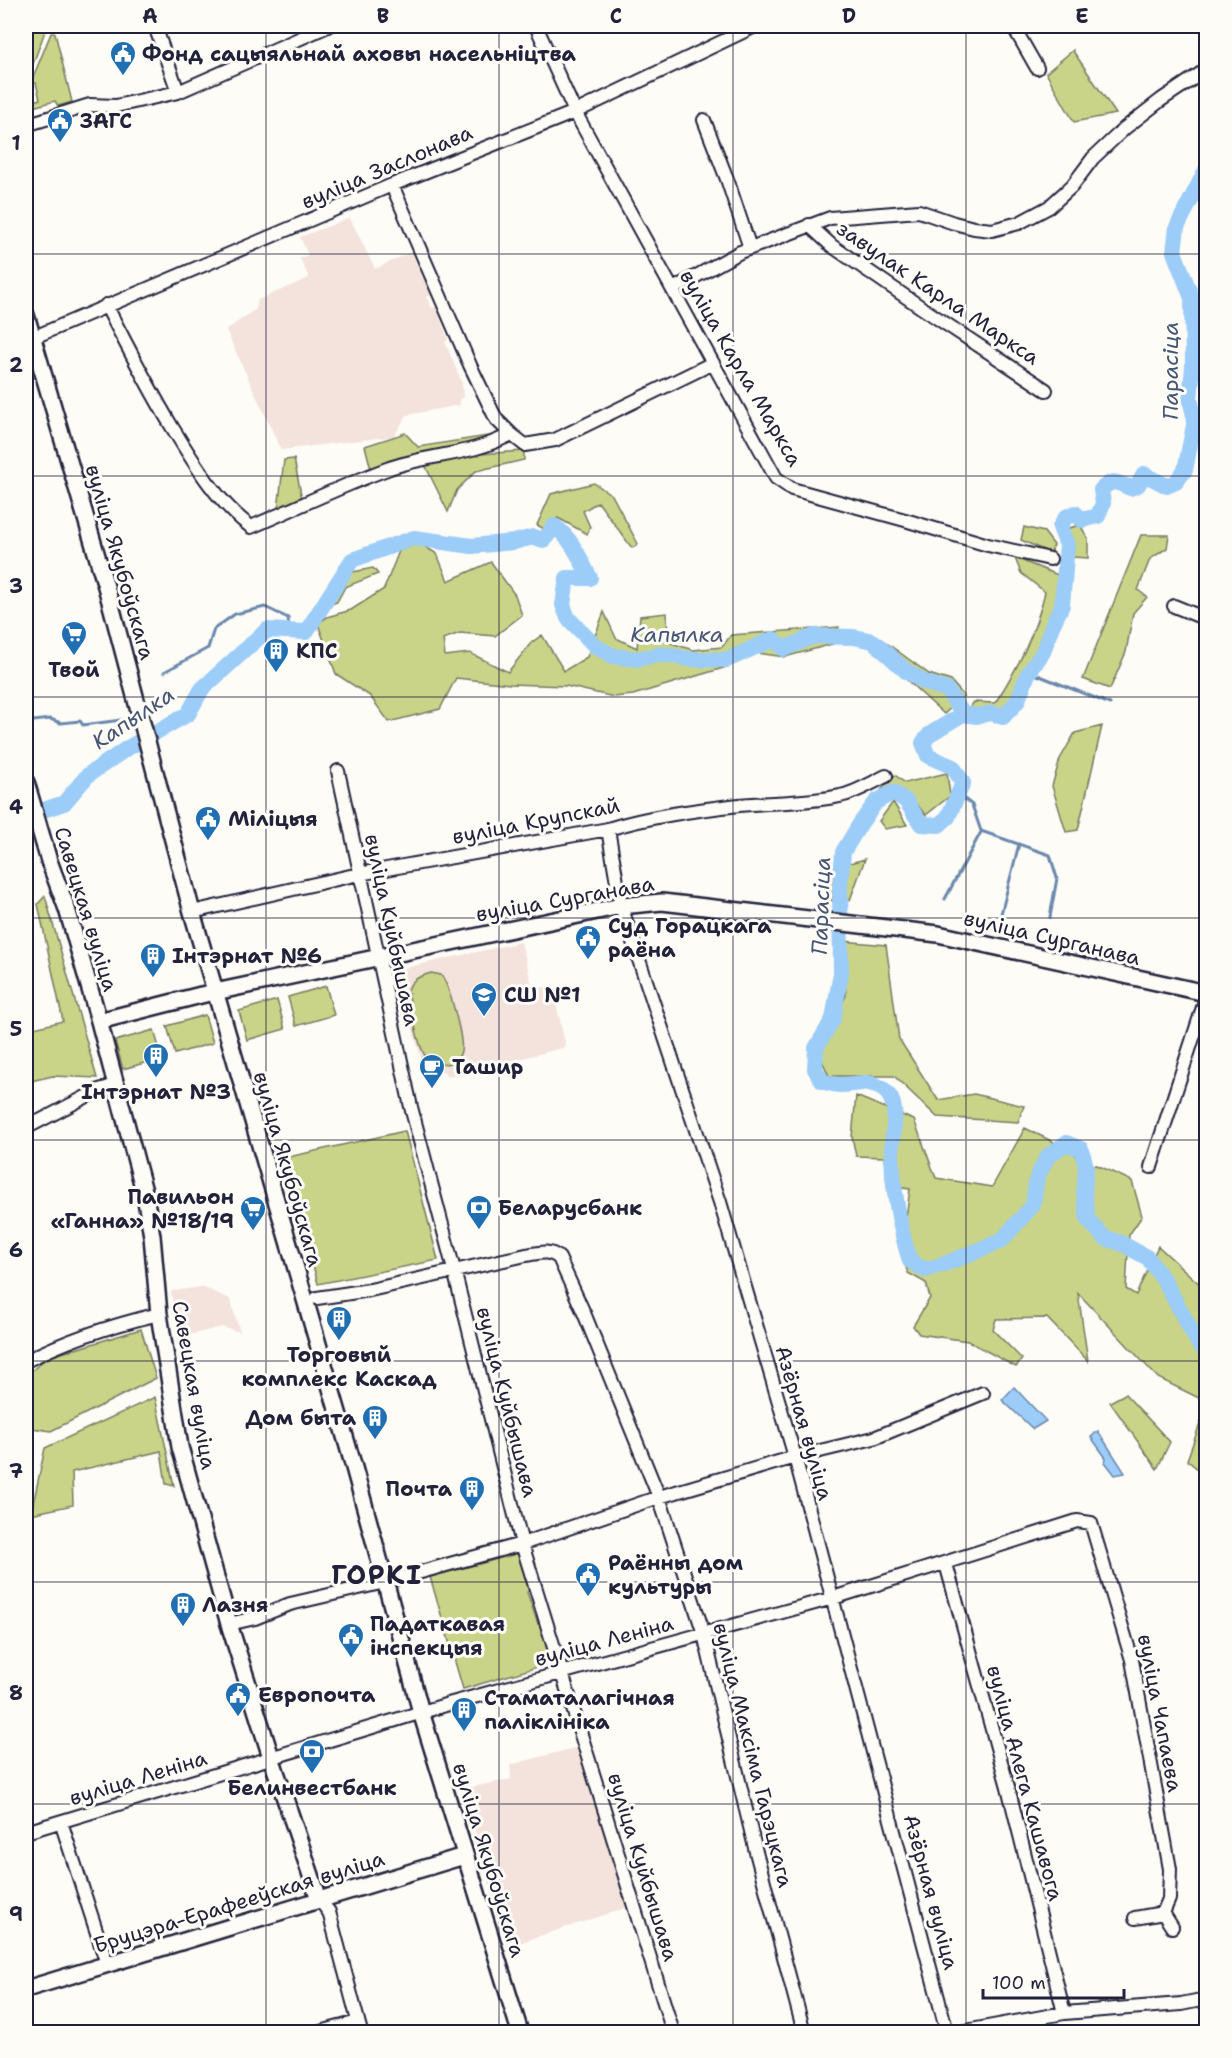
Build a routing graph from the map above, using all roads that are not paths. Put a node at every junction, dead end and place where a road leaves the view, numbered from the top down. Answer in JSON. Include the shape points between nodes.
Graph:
{"nodes":[{"id":1,"x":155,"y":26,"type":"edge"},
{"id":2,"x":328,"y":26,"type":"edge"},
{"id":3,"x":536,"y":26,"type":"edge"},
{"id":4,"x":754,"y":26,"type":"edge"},
{"id":5,"x":1013,"y":26,"type":"edge"},
{"id":6,"x":1037,"y":68,"type":"dead end"},
{"id":7,"x":1206,"y":70,"type":"edge"},
{"id":8,"x":178,"y":92,"type":"junction"},
{"id":9,"x":575,"y":112,"type":"junction"},
{"id":10,"x":704,"y":120,"type":"dead end"},
{"id":11,"x":26,"y":124,"type":"edge"},
{"id":12,"x":392,"y":184,"type":"junction"},
{"id":13,"x":809,"y":225,"type":"junction"},
{"id":14,"x":750,"y":248,"type":"junction"},
{"id":15,"x":673,"y":289,"type":"junction"},
{"id":16,"x":106,"y":305,"type":"junction"},
{"id":17,"x":26,"y":315,"type":"edge"},
{"id":18,"x":32,"y":338,"type":"junction"},
{"id":19,"x":713,"y":363,"type":"junction"},
{"id":20,"x":1046,"y":390,"type":"dead end"},
{"id":21,"x":511,"y":434,"type":"junction"},
{"id":22,"x":1050,"y":559,"type":"dead end"},
{"id":23,"x":1174,"y":606,"type":"dead end"},
{"id":24,"x":1206,"y":620,"type":"edge"},
{"id":25,"x":338,"y":771,"type":"dead end"},
{"id":26,"x":886,"y":776,"type":"dead end"},
{"id":27,"x":26,"y":783,"type":"edge"},
{"id":28,"x":608,"y":828,"type":"junction"},
{"id":29,"x":359,"y":874,"type":"junction"},
{"id":30,"x":621,"y":906,"type":"junction"},
{"id":31,"x":192,"y":912,"type":"junction"},
{"id":32,"x":378,"y":958,"type":"junction"},
{"id":33,"x":215,"y":992,"type":"junction"},
{"id":34,"x":1206,"y":996,"type":"edge"},
{"id":35,"x":99,"y":1021,"type":"junction"},
{"id":36,"x":117,"y":1085,"type":"junction"},
{"id":37,"x":26,"y":1128,"type":"edge"},
{"id":38,"x":1151,"y":1167,"type":"dead end"},
{"id":39,"x":454,"y":1270,"type":"junction"},
{"id":40,"x":317,"y":1298,"type":"dead end"},
{"id":41,"x":159,"y":1314,"type":"junction"},
{"id":42,"x":26,"y":1361,"type":"edge"},
{"id":43,"x":983,"y":1393,"type":"dead end"},
{"id":44,"x":795,"y":1458,"type":"junction"},
{"id":45,"x":659,"y":1497,"type":"junction"},
{"id":46,"x":1090,"y":1523,"type":"joint"},
{"id":47,"x":522,"y":1544,"type":"junction"},
{"id":48,"x":946,"y":1564,"type":"junction"},
{"id":49,"x":385,"y":1582,"type":"junction"},
{"id":50,"x":833,"y":1598,"type":"junction"},
{"id":51,"x":229,"y":1624,"type":"junction"},
{"id":52,"x":704,"y":1634,"type":"junction"},
{"id":53,"x":562,"y":1673,"type":"junction"},
{"id":54,"x":421,"y":1712,"type":"junction"},
{"id":55,"x":271,"y":1757,"type":"junction"},
{"id":56,"x":61,"y":1822,"type":"junction"},
{"id":57,"x":26,"y":1832,"type":"edge"},
{"id":58,"x":464,"y":1856,"type":"junction"},
{"id":59,"x":319,"y":1899,"type":"junction"},
{"id":60,"x":1163,"y":1913,"type":"junction"},
{"id":61,"x":1135,"y":1918,"type":"dead end"},
{"id":62,"x":1172,"y":1927,"type":"dead end"},
{"id":63,"x":107,"y":1964,"type":"junction"},
{"id":64,"x":26,"y":1989,"type":"edge"},
{"id":65,"x":1206,"y":1999,"type":"edge"},
{"id":66,"x":1064,"y":2013,"type":"junction"},
{"id":67,"x":359,"y":2027,"type":"edge"},
{"id":68,"x":320,"y":2032,"type":"edge"},
{"id":69,"x":520,"y":2032,"type":"edge"},
{"id":70,"x":673,"y":2032,"type":"edge"},
{"id":71,"x":804,"y":2032,"type":"edge"},
{"id":72,"x":947,"y":2032,"type":"edge"},
{"id":73,"x":960,"y":2032,"type":"edge"}],
"edges":[{"from":1,"to":8,"type":"street"},
{"from":2,"to":8,"type":"street"},
{"from":3,"to":9,"type":"street","name":"вуліца Карла Маркса"},
{"from":4,"to":9,"type":"street","name":"вуліца Заслонава"},
{"from":5,"to":6,"type":"street"},
{"from":7,"to":13,"type":"street","via":[[1125,128],[1093,158],[1072,186],[1048,207],[1019,223],[992,230],[974,228],[919,211],[831,218]]},
{"from":8,"to":11,"type":"street","via":[[116,106],[90,105]]},
{"from":9,"to":12,"type":"street","name":"вуліца Заслонава"},
{"from":9,"to":15,"type":"street","name":"вуліца Карла Маркса"},
{"from":10,"to":14,"type":"street"},
{"from":12,"to":16,"type":"street","name":"вуліца Заслонава"},
{"from":12,"to":21,"type":"street","via":[[483,393],[496,419]]},
{"from":13,"to":14,"type":"street"},
{"from":13,"to":20,"type":"street","name":"завулак Карла Маркса","via":[[832,246]]},
{"from":14,"to":15,"type":"street"},
{"from":15,"to":19,"type":"street","name":"вуліца Карла Маркса"},
{"from":16,"to":18,"type":"street","name":"вуліца Заслонава"},
{"from":16,"to":21,"type":"street","via":[[139,372],[189,455],[233,514],[251,527],[389,468],[468,451]]},
{"from":17,"to":18,"type":"main road","name":"вуліца Якубоўскага"},
{"from":18,"to":31,"type":"main road","name":"вуліца Якубоўскага","via":[[107,590]]},
{"from":19,"to":21,"type":"street","via":[[555,440],[525,445]]},
{"from":19,"to":22,"type":"street","name":"вуліца Карла Маркса","via":[[776,478],[792,489]]},
{"from":23,"to":24,"type":"street"},
{"from":25,"to":29,"type":"street","name":"вуліца Куйбышава"},
{"from":26,"to":28,"type":"street","name":"вуліца Крупскай","via":[[840,796],[740,805]]},
{"from":27,"to":35,"type":"main road","name":"Савецкая вуліца"},
{"from":28,"to":29,"type":"street","name":"вуліца Крупскай"},
{"from":28,"to":30,"type":"street","name":"Азёрная вуліца"},
{"from":29,"to":31,"type":"street","name":"вуліца Крупскай"},
{"from":29,"to":32,"type":"street","name":"вуліца Куйбышава"},
{"from":30,"to":32,"type":"main road","name":"вуліца Сурганава"},
{"from":30,"to":34,"type":"main road","name":"вуліца Сурганава","via":[[662,902],[938,933]]},
{"from":30,"to":44,"type":"street","name":"Азёрная вуліца","via":[[720,1202]]},
{"from":31,"to":33,"type":"main road","name":"вуліца Якубоўскага"},
{"from":32,"to":33,"type":"main road","name":"вуліца Сурганава"},
{"from":32,"to":39,"type":"street","name":"вуліца Куйбышава","via":[[411,1107]]},
{"from":33,"to":35,"type":"main road","name":"вуліца Сурганава"},
{"from":33,"to":49,"type":"main road","name":"вуліца Якубоўскага"},
{"from":34,"to":38,"type":"street"},
{"from":35,"to":36,"type":"main road","name":"Савецкая вуліца"},
{"from":36,"to":37,"type":"street","via":[[99,1090]]},
{"from":36,"to":41,"type":"main road","name":"Савецкая вуліца","via":[[145,1195]]},
{"from":39,"to":40,"type":"street","name":"вуліца Максіма Гарэцкага"},
{"from":39,"to":45,"type":"street","name":"вуліца Максіма Гарэцкага","via":[[547,1251],[560,1258]]},
{"from":39,"to":47,"type":"street","name":"вуліца Куйбышава"},
{"from":41,"to":42,"type":"street","via":[[111,1326]]},
{"from":41,"to":51,"type":"main road","name":"Савецкая вуліца","via":[[180,1447]]},
{"from":43,"to":44,"type":"street","via":[[874,1438]]},
{"from":44,"to":45,"type":"street"},
{"from":44,"to":50,"type":"street","name":"Азёрная вуліца"},
{"from":45,"to":47,"type":"street"},
{"from":45,"to":52,"type":"street","name":"вуліца Максіма Гарэцкага"},
{"from":46,"to":48,"type":"street","name":"вуліца Леніна","via":[[1077,1521]]},
{"from":46,"to":60,"type":"street","name":"вуліца Чапаева","via":[[1132,1660],[1170,1869],[1169,1899]]},
{"from":47,"to":49,"type":"street"},
{"from":47,"to":53,"type":"street","name":"вуліца Куйбышава"},
{"from":48,"to":50,"type":"street","name":"вуліца Леніна"},
{"from":48,"to":66,"type":"street","name":"вуліца Алега Кашавога","via":[[1008,1787]]},
{"from":49,"to":51,"type":"street","via":[[290,1604]]},
{"from":49,"to":54,"type":"main road","name":"вуліца Якубоўскага"},
{"from":50,"to":52,"type":"street","name":"вуліца Леніна"},
{"from":50,"to":72,"type":"street","name":"Азёрная вуліца"},
{"from":51,"to":55,"type":"main road","name":"Савецкая вуліца"},
{"from":52,"to":53,"type":"street","name":"вуліца Леніна"},
{"from":52,"to":71,"type":"street","name":"вуліца Максіма Гарэцкага"},
{"from":53,"to":54,"type":"street","name":"вуліца Леніна"},
{"from":53,"to":70,"type":"street","name":"вуліца Куйбышава"},
{"from":54,"to":55,"type":"street","name":"вуліца Леніна"},
{"from":54,"to":58,"type":"main road","name":"вуліца Якубоўскага"},
{"from":55,"to":56,"type":"street","name":"вуліца Леніна"},
{"from":55,"to":59,"type":"main road","name":"Савецкая вуліца"},
{"from":56,"to":57,"type":"street","name":"вуліца Леніна"},
{"from":56,"to":63,"type":"street"},
{"from":58,"to":59,"type":"main road","name":"Бруцэра-Ерафееўская вуліца"},
{"from":58,"to":69,"type":"main road","name":"вуліца Якубоўскага"},
{"from":59,"to":63,"type":"main road","name":"Бруцэра-Ерафееўская вуліца"},
{"from":59,"to":67,"type":"street","name":"Савецкая вуліца","via":[[329,1912]]},
{"from":60,"to":61,"type":"street"},
{"from":60,"to":62,"type":"street"},
{"from":63,"to":64,"type":"main road","name":"Бруцэра-Ерафееўская вуліца"},
{"from":65,"to":66,"type":"street"},
{"from":66,"to":73,"type":"street"},
{"from":67,"to":68,"type":"street"}]}
